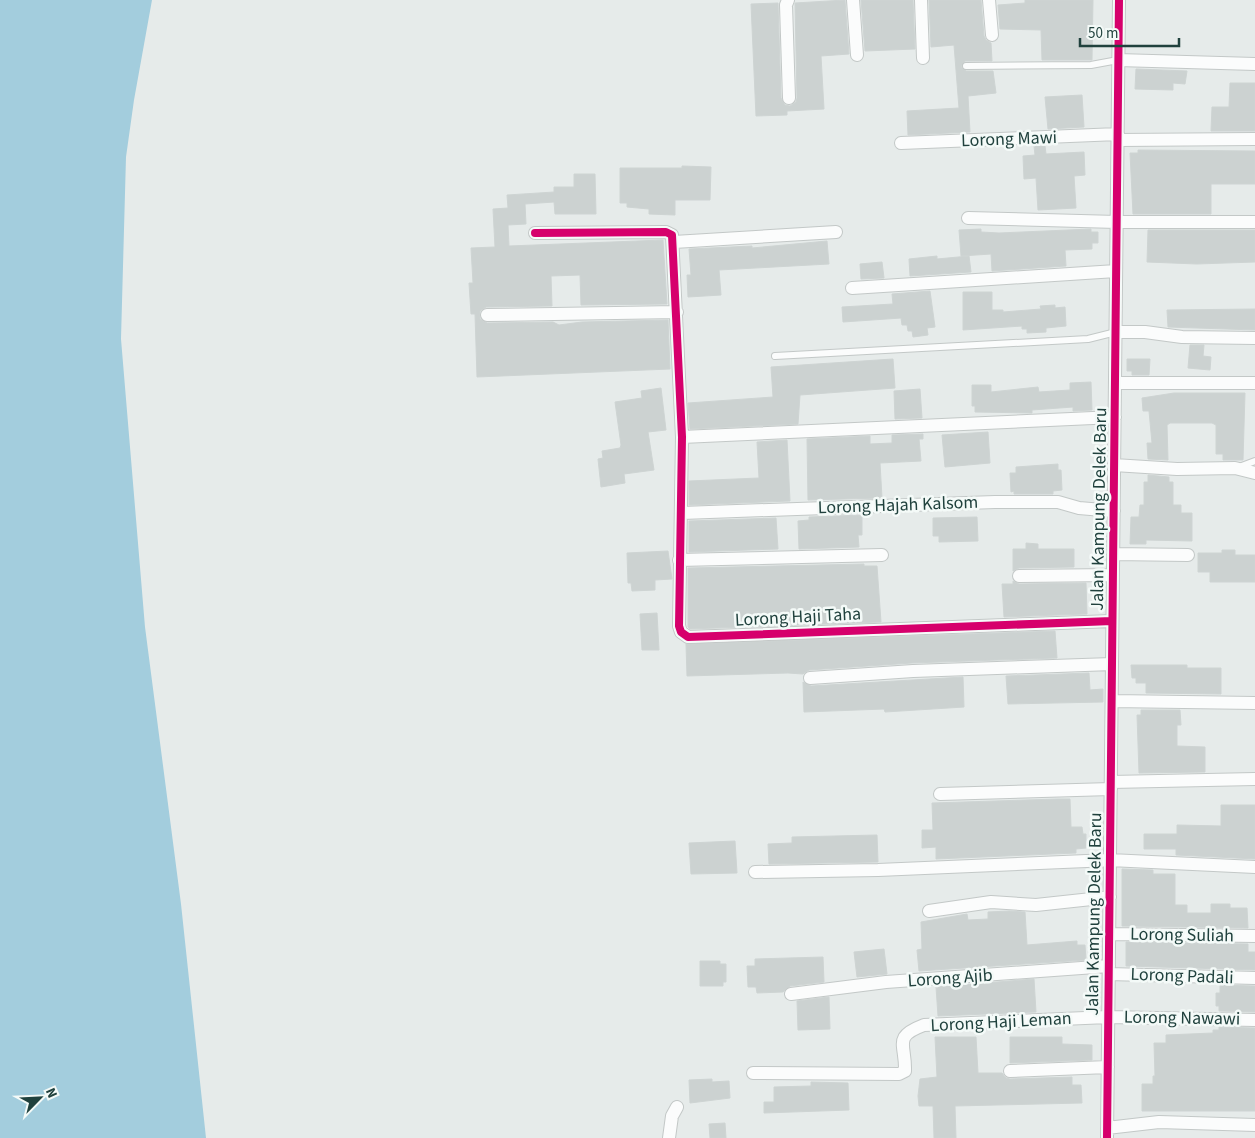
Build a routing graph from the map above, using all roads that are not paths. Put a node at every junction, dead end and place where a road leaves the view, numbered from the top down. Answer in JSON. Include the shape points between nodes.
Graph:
{"nodes":[{"id":1,"x":788,"y":0,"type":"edge"},
{"id":2,"x":853,"y":0,"type":"edge"},
{"id":3,"x":921,"y":0,"type":"edge"},
{"id":4,"x":989,"y":0,"type":"edge"},
{"id":5,"x":1119,"y":0,"type":"edge"},
{"id":6,"x":992,"y":36,"type":"dead end"},
{"id":7,"x":857,"y":55,"type":"dead end"},
{"id":8,"x":923,"y":58,"type":"dead end"},
{"id":9,"x":1118,"y":60,"type":"junction"},
{"id":10,"x":1255,"y":64,"type":"edge"},
{"id":11,"x":966,"y":66,"type":"dead end"},
{"id":12,"x":788,"y":98,"type":"dead end"},
{"id":13,"x":1118,"y":137,"type":"junction"},
{"id":14,"x":1255,"y":139,"type":"edge"},
{"id":15,"x":901,"y":143,"type":"dead end"},
{"id":16,"x":968,"y":218,"type":"dead end"},
{"id":17,"x":1117,"y":222,"type":"junction"},
{"id":18,"x":1255,"y":222,"type":"edge"},
{"id":19,"x":836,"y":232,"type":"dead end"},
{"id":20,"x":535,"y":233,"type":"dead end"},
{"id":21,"x":674,"y":242,"type":"junction"},
{"id":22,"x":1116,"y":271,"type":"junction"},
{"id":23,"x":852,"y":288,"type":"dead end"},
{"id":24,"x":677,"y":312,"type":"junction"},
{"id":25,"x":487,"y":315,"type":"dead end"},
{"id":26,"x":1116,"y":332,"type":"junction"},
{"id":27,"x":1255,"y":338,"type":"edge"},
{"id":28,"x":775,"y":356,"type":"dead end"},
{"id":29,"x":1115,"y":383,"type":"junction"},
{"id":30,"x":1255,"y":383,"type":"edge"},
{"id":31,"x":1115,"y":417,"type":"junction"},
{"id":32,"x":682,"y":438,"type":"junction"},
{"id":33,"x":1255,"y":461,"type":"edge"},
{"id":34,"x":1114,"y":465,"type":"junction"},
{"id":35,"x":1235,"y":468,"type":"junction"},
{"id":36,"x":1255,"y":473,"type":"edge"},
{"id":37,"x":1114,"y":511,"type":"junction"},
{"id":38,"x":682,"y":513,"type":"junction"},
{"id":39,"x":1113,"y":554,"type":"junction"},
{"id":40,"x":882,"y":555,"type":"dead end"},
{"id":41,"x":1188,"y":555,"type":"dead end"},
{"id":42,"x":679,"y":560,"type":"junction"},
{"id":43,"x":1113,"y":575,"type":"junction"},
{"id":44,"x":1018,"y":576,"type":"dead end"},
{"id":45,"x":1112,"y":620,"type":"junction"},
{"id":46,"x":1112,"y":664,"type":"junction"},
{"id":47,"x":810,"y":678,"type":"dead end"},
{"id":48,"x":1112,"y":701,"type":"junction"},
{"id":49,"x":1255,"y":703,"type":"edge"},
{"id":50,"x":1255,"y":779,"type":"edge"},
{"id":51,"x":1111,"y":786,"type":"junction"},
{"id":52,"x":940,"y":794,"type":"dead end"},
{"id":53,"x":1110,"y":860,"type":"junction"},
{"id":54,"x":1255,"y":867,"type":"edge"},
{"id":55,"x":755,"y":872,"type":"dead end"},
{"id":56,"x":1110,"y":898,"type":"junction"},
{"id":57,"x":929,"y":911,"type":"dead end"},
{"id":58,"x":1109,"y":934,"type":"junction"},
{"id":59,"x":1255,"y":936,"type":"edge"},
{"id":60,"x":1109,"y":970,"type":"junction"},
{"id":61,"x":1255,"y":978,"type":"edge"},
{"id":62,"x":792,"y":994,"type":"dead end"},
{"id":63,"x":1108,"y":1017,"type":"junction"},
{"id":64,"x":1255,"y":1020,"type":"edge"},
{"id":65,"x":1108,"y":1067,"type":"junction"},
{"id":66,"x":1010,"y":1071,"type":"dead end"},
{"id":67,"x":753,"y":1074,"type":"dead end"},
{"id":68,"x":677,"y":1107,"type":"dead end"},
{"id":69,"x":1255,"y":1125,"type":"edge"},
{"id":70,"x":1107,"y":1133,"type":"edge"},
{"id":71,"x":669,"y":1138,"type":"edge"}],
"edges":[{"from":1,"to":12,"type":"street"},
{"from":2,"to":7,"type":"street"},
{"from":3,"to":8,"type":"street"},
{"from":4,"to":6,"type":"street"},
{"from":5,"to":9,"type":"street","name":"Jalan Kampung Delek Baru"},
{"from":9,"to":10,"type":"street"},
{"from":9,"to":11,"type":"lane","via":[[1091,65]]},
{"from":9,"to":13,"type":"street","name":"Jalan Kampung Delek Baru"},
{"from":13,"to":14,"type":"street","name":"Lorong Mawi"},
{"from":13,"to":15,"type":"street","name":"Lorong Mawi"},
{"from":13,"to":17,"type":"street","name":"Jalan Kampung Delek Baru"},
{"from":16,"to":17,"type":"street"},
{"from":17,"to":18,"type":"street"},
{"from":17,"to":22,"type":"street","name":"Jalan Kampung Delek Baru"},
{"from":19,"to":21,"type":"street"},
{"from":20,"to":21,"type":"street","via":[[666,232],[672,235]]},
{"from":21,"to":24,"type":"street","name":"Lorong Haji Taha"},
{"from":22,"to":23,"type":"street"},
{"from":22,"to":26,"type":"street","name":"Jalan Kampung Delek Baru"},
{"from":24,"to":25,"type":"street"},
{"from":24,"to":32,"type":"street","name":"Lorong Haji Taha"},
{"from":26,"to":27,"type":"street"},
{"from":26,"to":28,"type":"lane","via":[[1088,340]]},
{"from":26,"to":29,"type":"street","name":"Jalan Kampung Delek Baru"},
{"from":29,"to":30,"type":"street"},
{"from":29,"to":31,"type":"street","name":"Jalan Kampung Delek Baru"},
{"from":31,"to":32,"type":"street"},
{"from":31,"to":34,"type":"street","name":"Jalan Kampung Delek Baru"},
{"from":32,"to":38,"type":"street","name":"Lorong Haji Taha"},
{"from":33,"to":35,"type":"lane"},
{"from":34,"to":35,"type":"street"},
{"from":34,"to":37,"type":"street","name":"Jalan Kampung Delek Baru"},
{"from":35,"to":36,"type":"street"},
{"from":37,"to":38,"type":"street","name":"Lorong Hajah Kalsom","via":[[1079,508],[1058,502],[995,502]]},
{"from":37,"to":39,"type":"street","name":"Jalan Kampung Delek Baru"},
{"from":38,"to":42,"type":"street","name":"Lorong Haji Taha"},
{"from":39,"to":41,"type":"street"},
{"from":39,"to":43,"type":"street","name":"Jalan Kampung Delek Baru"},
{"from":40,"to":42,"type":"street"},
{"from":42,"to":45,"type":"street","name":"Lorong Haji Taha","via":[[679,626],[688,637]]},
{"from":43,"to":44,"type":"street"},
{"from":43,"to":45,"type":"street","name":"Jalan Kampung Delek Baru"},
{"from":45,"to":46,"type":"street","name":"Jalan Kampung Delek Baru"},
{"from":46,"to":47,"type":"street"},
{"from":46,"to":48,"type":"street","name":"Jalan Kampung Delek Baru"},
{"from":48,"to":49,"type":"street"},
{"from":48,"to":51,"type":"street","name":"Jalan Kampung Delek Baru"},
{"from":50,"to":51,"type":"street"},
{"from":51,"to":52,"type":"street"},
{"from":51,"to":53,"type":"street","name":"Jalan Kampung Delek Baru"},
{"from":53,"to":54,"type":"street"},
{"from":53,"to":55,"type":"street"},
{"from":53,"to":56,"type":"street","name":"Jalan Kampung Delek Baru"},
{"from":56,"to":57,"type":"street","via":[[1036,905],[991,902]]},
{"from":56,"to":58,"type":"street","name":"Jalan Kampung Delek Baru"},
{"from":58,"to":59,"type":"street","name":"Lorong Suliah"},
{"from":58,"to":60,"type":"street","name":"Jalan Kampung Delek Baru"},
{"from":60,"to":61,"type":"street","name":"Lorong Padali"},
{"from":60,"to":62,"type":"street","name":"Lorong Ajib","via":[[886,982]]},
{"from":60,"to":63,"type":"street","name":"Jalan Kampung Delek Baru"},
{"from":63,"to":64,"type":"street","name":"Lorong Nawawi"},
{"from":63,"to":65,"type":"street","name":"Jalan Kampung Delek Baru"},
{"from":63,"to":67,"type":"street","name":"Lorong Haji Leman","via":[[924,1025],[909,1031],[904,1038],[905,1071],[898,1074]]},
{"from":65,"to":66,"type":"street"},
{"from":65,"to":70,"type":"street","name":"Jalan Kampung Delek Baru"},
{"from":68,"to":71,"type":"street","via":[[672,1116]]},
{"from":69,"to":70,"type":"street","via":[[1159,1122]]}]}
